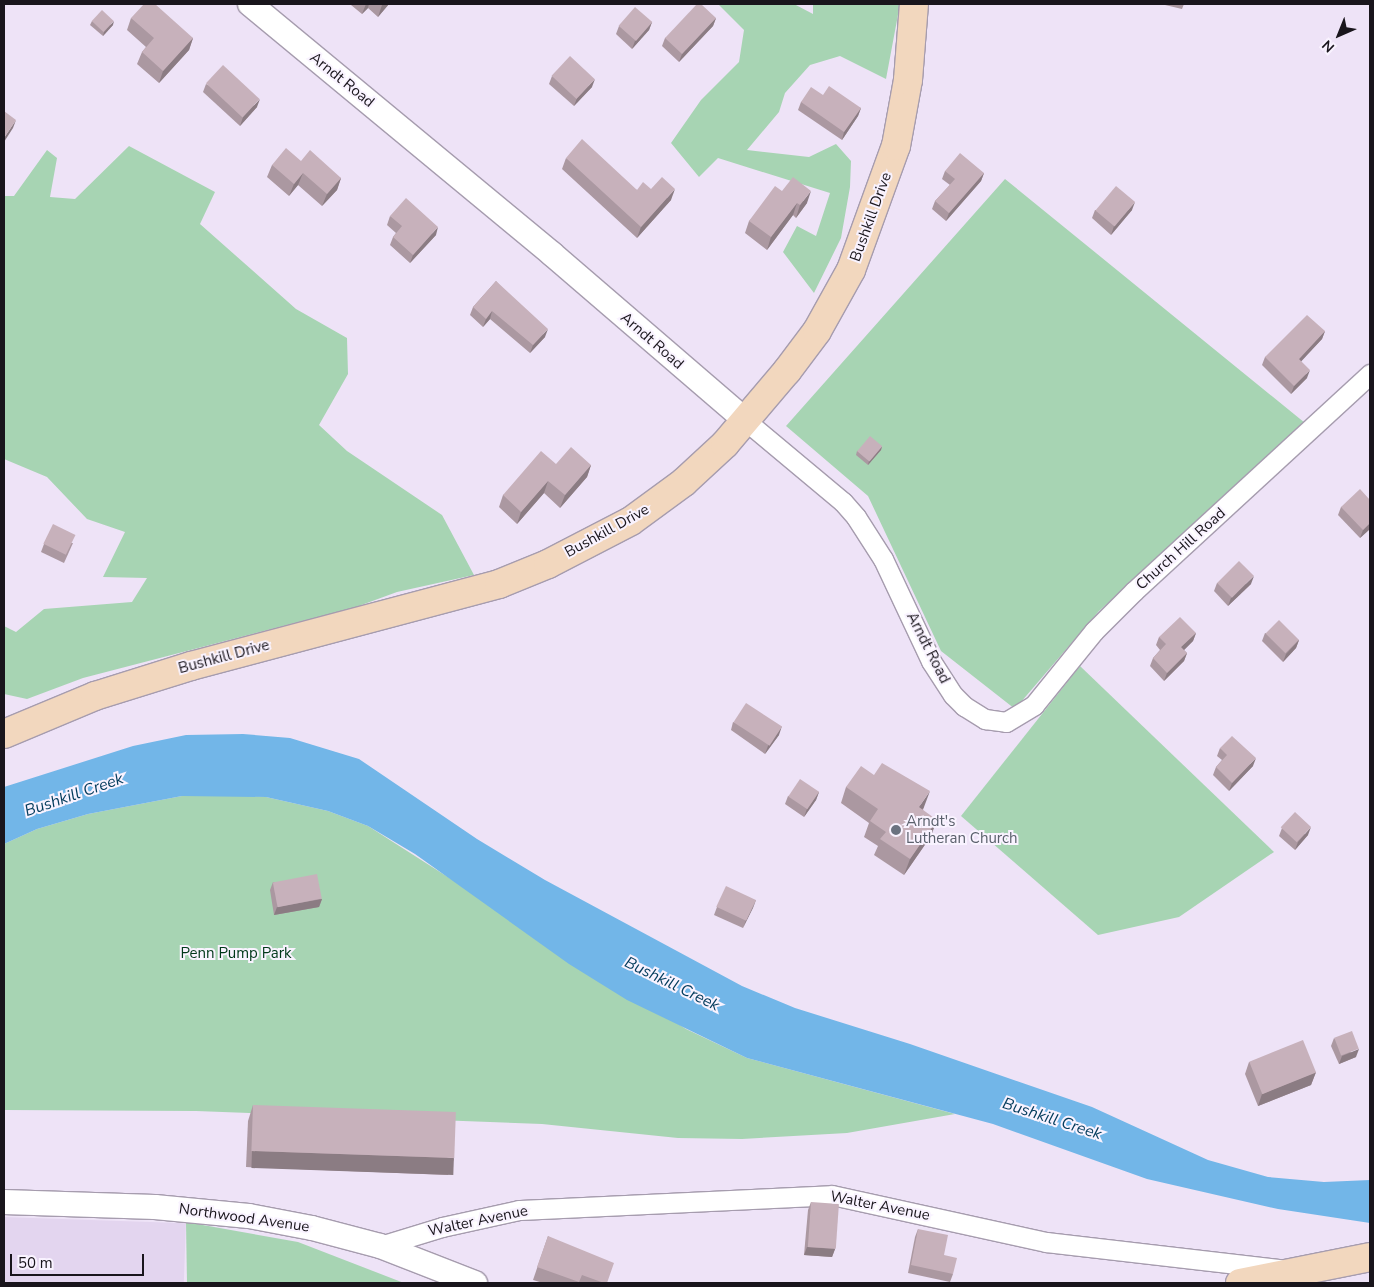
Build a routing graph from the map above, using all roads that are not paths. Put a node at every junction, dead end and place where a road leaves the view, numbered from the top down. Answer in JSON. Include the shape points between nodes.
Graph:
{"nodes":[{"id":1,"x":250,"y":4,"type":"edge"},
{"id":2,"x":914,"y":4,"type":"edge"},
{"id":3,"x":1370,"y":374,"type":"edge"},
{"id":4,"x":746,"y":421,"type":"junction"},
{"id":5,"x":996,"y":722,"type":"joint"},
{"id":6,"x":4,"y":734,"type":"edge"},
{"id":7,"x":4,"y":1202,"type":"edge"},
{"id":8,"x":380,"y":1246,"type":"junction"},
{"id":9,"x":1370,"y":1257,"type":"edge"},
{"id":10,"x":1292,"y":1270,"type":"junction"},
{"id":11,"x":475,"y":1283,"type":"edge"},
{"id":12,"x":1240,"y":1283,"type":"edge"}],
"edges":[{"from":1,"to":4,"type":"street","name":"Arndt Road","via":[[552,254]]},
{"from":2,"to":4,"type":"main road","name":"Bushkill Drive","via":[[908,80],[896,146],[866,234],[851,270],[817,331]]},
{"from":3,"to":5,"type":"street","name":"Church Hill Road","via":[[1114,611],[1034,706],[1014,719]]},
{"from":4,"to":5,"type":"street","name":"Arndt Road","via":[[843,502],[856,517],[896,584],[943,682],[964,706]]},
{"from":4,"to":6,"type":"main road","name":"Bushkill Drive","via":[[684,482],[631,521],[532,571],[499,584],[191,666],[95,696]]},
{"from":7,"to":8,"type":"street","name":"Northwood Avenue","via":[[204,1210],[312,1228]]},
{"from":8,"to":10,"type":"street","name":"Walter Avenue","via":[[442,1227],[518,1210],[832,1194],[1046,1242]]},
{"from":8,"to":11,"type":"street","name":"Northwood Avenue"},
{"from":9,"to":10,"type":"main road"},
{"from":10,"to":12,"type":"main road"}]}
